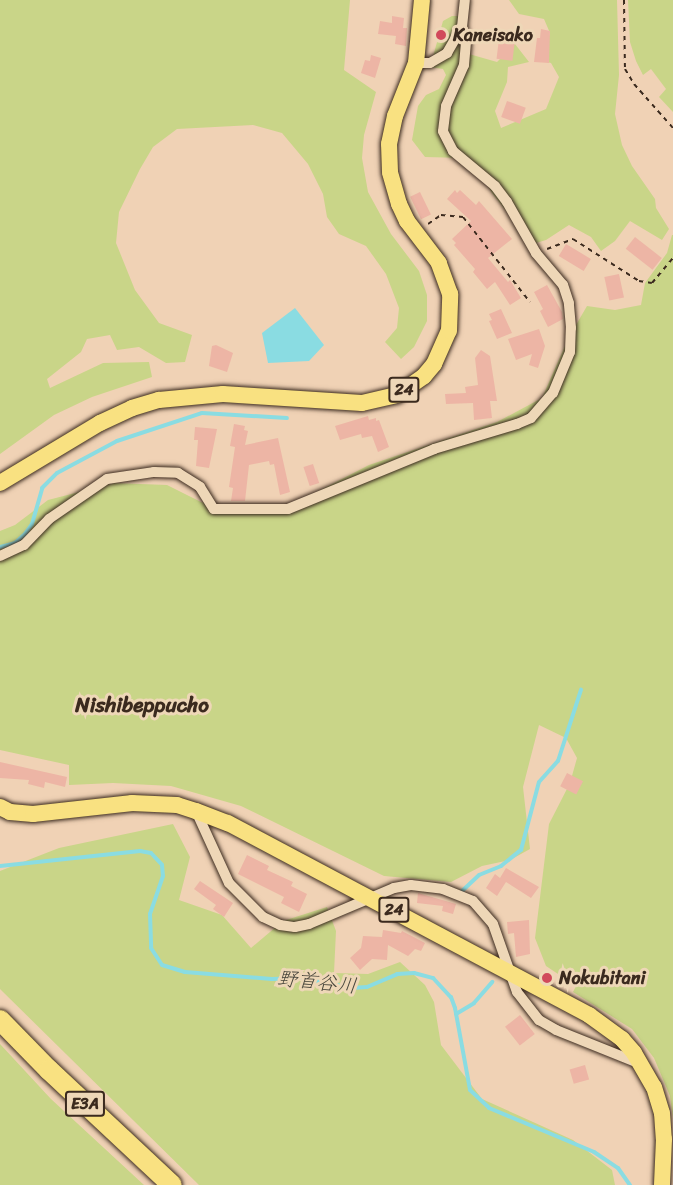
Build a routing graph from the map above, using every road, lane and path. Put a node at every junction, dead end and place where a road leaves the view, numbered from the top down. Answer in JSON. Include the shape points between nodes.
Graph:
{"nodes":[{"id":1,"x":422,"y":0,"type":"edge"},
{"id":2,"x":465,"y":0,"type":"edge"},
{"id":3,"x":624,"y":0,"type":"edge"},
{"id":4,"x":462,"y":27,"type":"junction"},
{"id":5,"x":416,"y":63,"type":"junction"},
{"id":6,"x":673,"y":128,"type":"edge"},
{"id":7,"x":415,"y":232,"type":"junction"},
{"id":8,"x":536,"y":253,"type":"junction"},
{"id":9,"x":673,"y":258,"type":"edge"},
{"id":10,"x":530,"y":302,"type":"dead end"},
{"id":11,"x":0,"y":483,"type":"edge"},
{"id":12,"x":0,"y":556,"type":"edge"},
{"id":13,"x":0,"y":807,"type":"edge"},
{"id":14,"x":196,"y":811,"type":"junction"},
{"id":15,"x":370,"y":898,"type":"junction"},
{"id":16,"x":508,"y":970,"type":"junction"},
{"id":17,"x":0,"y":1020,"type":"edge"},
{"id":18,"x":644,"y":1066,"type":"junction"},
{"id":19,"x":172,"y":1185,"type":"edge"},
{"id":20,"x":662,"y":1185,"type":"edge"}],
"edges":[{"from":1,"to":5,"type":"main road","number":"24"},
{"from":2,"to":4,"type":"street"},
{"from":3,"to":6,"type":"path","via":[[625,69],[633,84]]},
{"from":4,"to":5,"type":"street","via":[[447,53],[430,63]]},
{"from":4,"to":8,"type":"street","via":[[466,41],[464,65],[446,106],[443,131],[453,151],[501,194]]},
{"from":5,"to":7,"type":"main road","number":"24","via":[[391,128],[389,144],[393,188]]},
{"from":7,"to":10,"type":"path","via":[[441,215],[463,217]]},
{"from":7,"to":11,"type":"main road","number":"24","via":[[447,278],[449,331],[434,364],[424,376],[397,394],[362,403],[223,394],[159,400],[100,423]]},
{"from":8,"to":9,"type":"path","via":[[573,239],[639,281],[652,283]]},
{"from":8,"to":12,"type":"street","via":[[563,285],[571,328],[570,352],[560,380],[531,418],[424,453],[288,508],[214,509],[200,487],[178,473],[154,472],[107,479],[49,519],[24,545]]},
{"from":13,"to":14,"type":"main road","number":"24","via":[[33,814],[132,803],[177,805]]},
{"from":14,"to":15,"type":"main road","number":"24","via":[[228,823]]},
{"from":14,"to":15,"type":"street","via":[[229,883],[263,917],[295,927]]},
{"from":15,"to":16,"type":"main road","number":"24"},
{"from":15,"to":16,"type":"street","via":[[411,885],[443,889],[473,902],[493,924]]},
{"from":16,"to":18,"type":"main road","number":"24","via":[[608,1028]]},
{"from":16,"to":18,"type":"street","via":[[526,1006],[539,1020]]},
{"from":17,"to":19,"type":"highway","number":"E3A"},
{"from":18,"to":20,"type":"main road","number":"24","via":[[662,1113]]}]}
